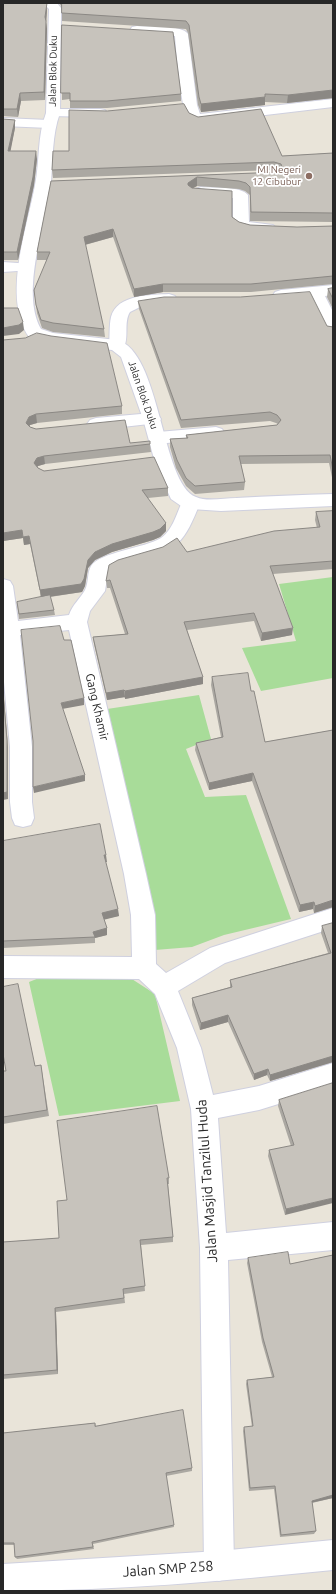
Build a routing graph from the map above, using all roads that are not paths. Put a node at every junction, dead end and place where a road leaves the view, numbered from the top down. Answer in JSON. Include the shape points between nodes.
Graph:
{"nodes":[{"id":1,"x":50,"y":3,"type":"edge"},
{"id":2,"x":124,"y":30,"type":"edge"},
{"id":3,"x":333,"y":103,"type":"edge"},
{"id":4,"x":190,"y":105,"type":"junction"},
{"id":5,"x":175,"y":106,"type":"edge"},
{"id":6,"x":115,"y":112,"type":"edge"},
{"id":7,"x":51,"y":119,"type":"junction"},
{"id":8,"x":3,"y":122,"type":"edge"},
{"id":9,"x":214,"y":178,"type":"edge"},
{"id":10,"x":285,"y":228,"type":"edge"},
{"id":11,"x":3,"y":267,"type":"edge"},
{"id":12,"x":26,"y":267,"type":"junction"},
{"id":13,"x":333,"y":290,"type":"edge"},
{"id":14,"x":315,"y":292,"type":"junction"},
{"id":15,"x":268,"y":297,"type":"edge"},
{"id":16,"x":186,"y":298,"type":"edge"},
{"id":17,"x":333,"y":329,"type":"edge"},
{"id":18,"x":117,"y":345,"type":"junction"},
{"id":19,"x":152,"y":419,"type":"junction"},
{"id":20,"x":83,"y":426,"type":"edge"},
{"id":21,"x":234,"y":431,"type":"edge"},
{"id":22,"x":158,"y":438,"type":"junction"},
{"id":23,"x":333,"y":500,"type":"edge"},
{"id":24,"x":191,"y":503,"type":"junction"},
{"id":25,"x":3,"y":586,"type":"edge"},
{"id":26,"x":77,"y":622,"type":"junction"},
{"id":27,"x":9,"y":629,"type":"junction"},
{"id":28,"x":8,"y":668,"type":"edge"},
{"id":29,"x":23,"y":818,"type":"dead end"},
{"id":30,"x":333,"y":918,"type":"edge"},
{"id":31,"x":3,"y":967,"type":"edge"},
{"id":32,"x":144,"y":968,"type":"junction"},
{"id":33,"x":164,"y":987,"type":"junction"},
{"id":34,"x":333,"y":1075,"type":"edge"},
{"id":35,"x":204,"y":1109,"type":"junction"},
{"id":36,"x":333,"y":1236,"type":"edge"},
{"id":37,"x":214,"y":1248,"type":"junction"},
{"id":38,"x":333,"y":1556,"type":"edge"},
{"id":39,"x":218,"y":1566,"type":"junction"},
{"id":40,"x":3,"y":1580,"type":"edge"}],
"edges":[{"from":1,"to":7,"type":"street","name":"Jalan Blok Duku","via":[[55,8],[62,27]]},
{"from":2,"to":4,"type":"street","via":[[181,34]]},
{"from":3,"to":4,"type":"street","via":[[202,120],[194,117]]},
{"from":4,"to":5,"type":"street"},
{"from":6,"to":7,"type":"street"},
{"from":7,"to":8,"type":"street"},
{"from":7,"to":12,"type":"street","name":"Jalan Blok Duku","via":[[51,183]]},
{"from":9,"to":10,"type":"street","via":[[194,179],[196,192],[237,193],[240,195],[241,224],[254,228]]},
{"from":11,"to":12,"type":"street"},
{"from":12,"to":18,"type":"street","name":"Jalan Blok Duku","via":[[26,308],[30,337]]},
{"from":13,"to":14,"type":"street"},
{"from":14,"to":15,"type":"street"},
{"from":14,"to":17,"type":"street"},
{"from":16,"to":18,"type":"street","via":[[141,301],[125,308],[119,314]]},
{"from":18,"to":19,"type":"street","name":"Jalan Blok Duku","via":[[128,354],[133,364]]},
{"from":19,"to":20,"type":"street"},
{"from":19,"to":22,"type":"street","name":"Jalan Blok Duku"},
{"from":21,"to":22,"type":"street"},
{"from":22,"to":24,"type":"street","name":"Jalan Blok Duku","via":[[156,459],[165,466],[178,494]]},
{"from":23,"to":24,"type":"street","via":[[221,505]]},
{"from":24,"to":26,"type":"street","via":[[181,527],[169,542],[144,553],[104,564],[99,569],[95,592],[82,609]]},
{"from":25,"to":27,"type":"street"},
{"from":26,"to":27,"type":"street"},
{"from":26,"to":32,"type":"street","name":"Gang Khamir","via":[[135,874],[142,915]]},
{"from":27,"to":28,"type":"street"},
{"from":28,"to":29,"type":"street","via":[[21,747]]},
{"from":30,"to":33,"type":"street","via":[[218,955]]},
{"from":31,"to":32,"type":"street"},
{"from":32,"to":33,"type":"street"},
{"from":33,"to":35,"type":"street","name":"Jalan Masjid Tanzilul Huda","via":[[189,1048]]},
{"from":34,"to":35,"type":"street","via":[[259,1098]]},
{"from":35,"to":37,"type":"street","name":"Jalan Masjid Tanzilul Huda"},
{"from":36,"to":37,"type":"street"},
{"from":37,"to":39,"type":"street","name":"Jalan Masjid Tanzilul Huda"},
{"from":38,"to":39,"type":"street","name":"Jalan SMP 258"},
{"from":39,"to":40,"type":"street","name":"Jalan SMP 258"}]}
